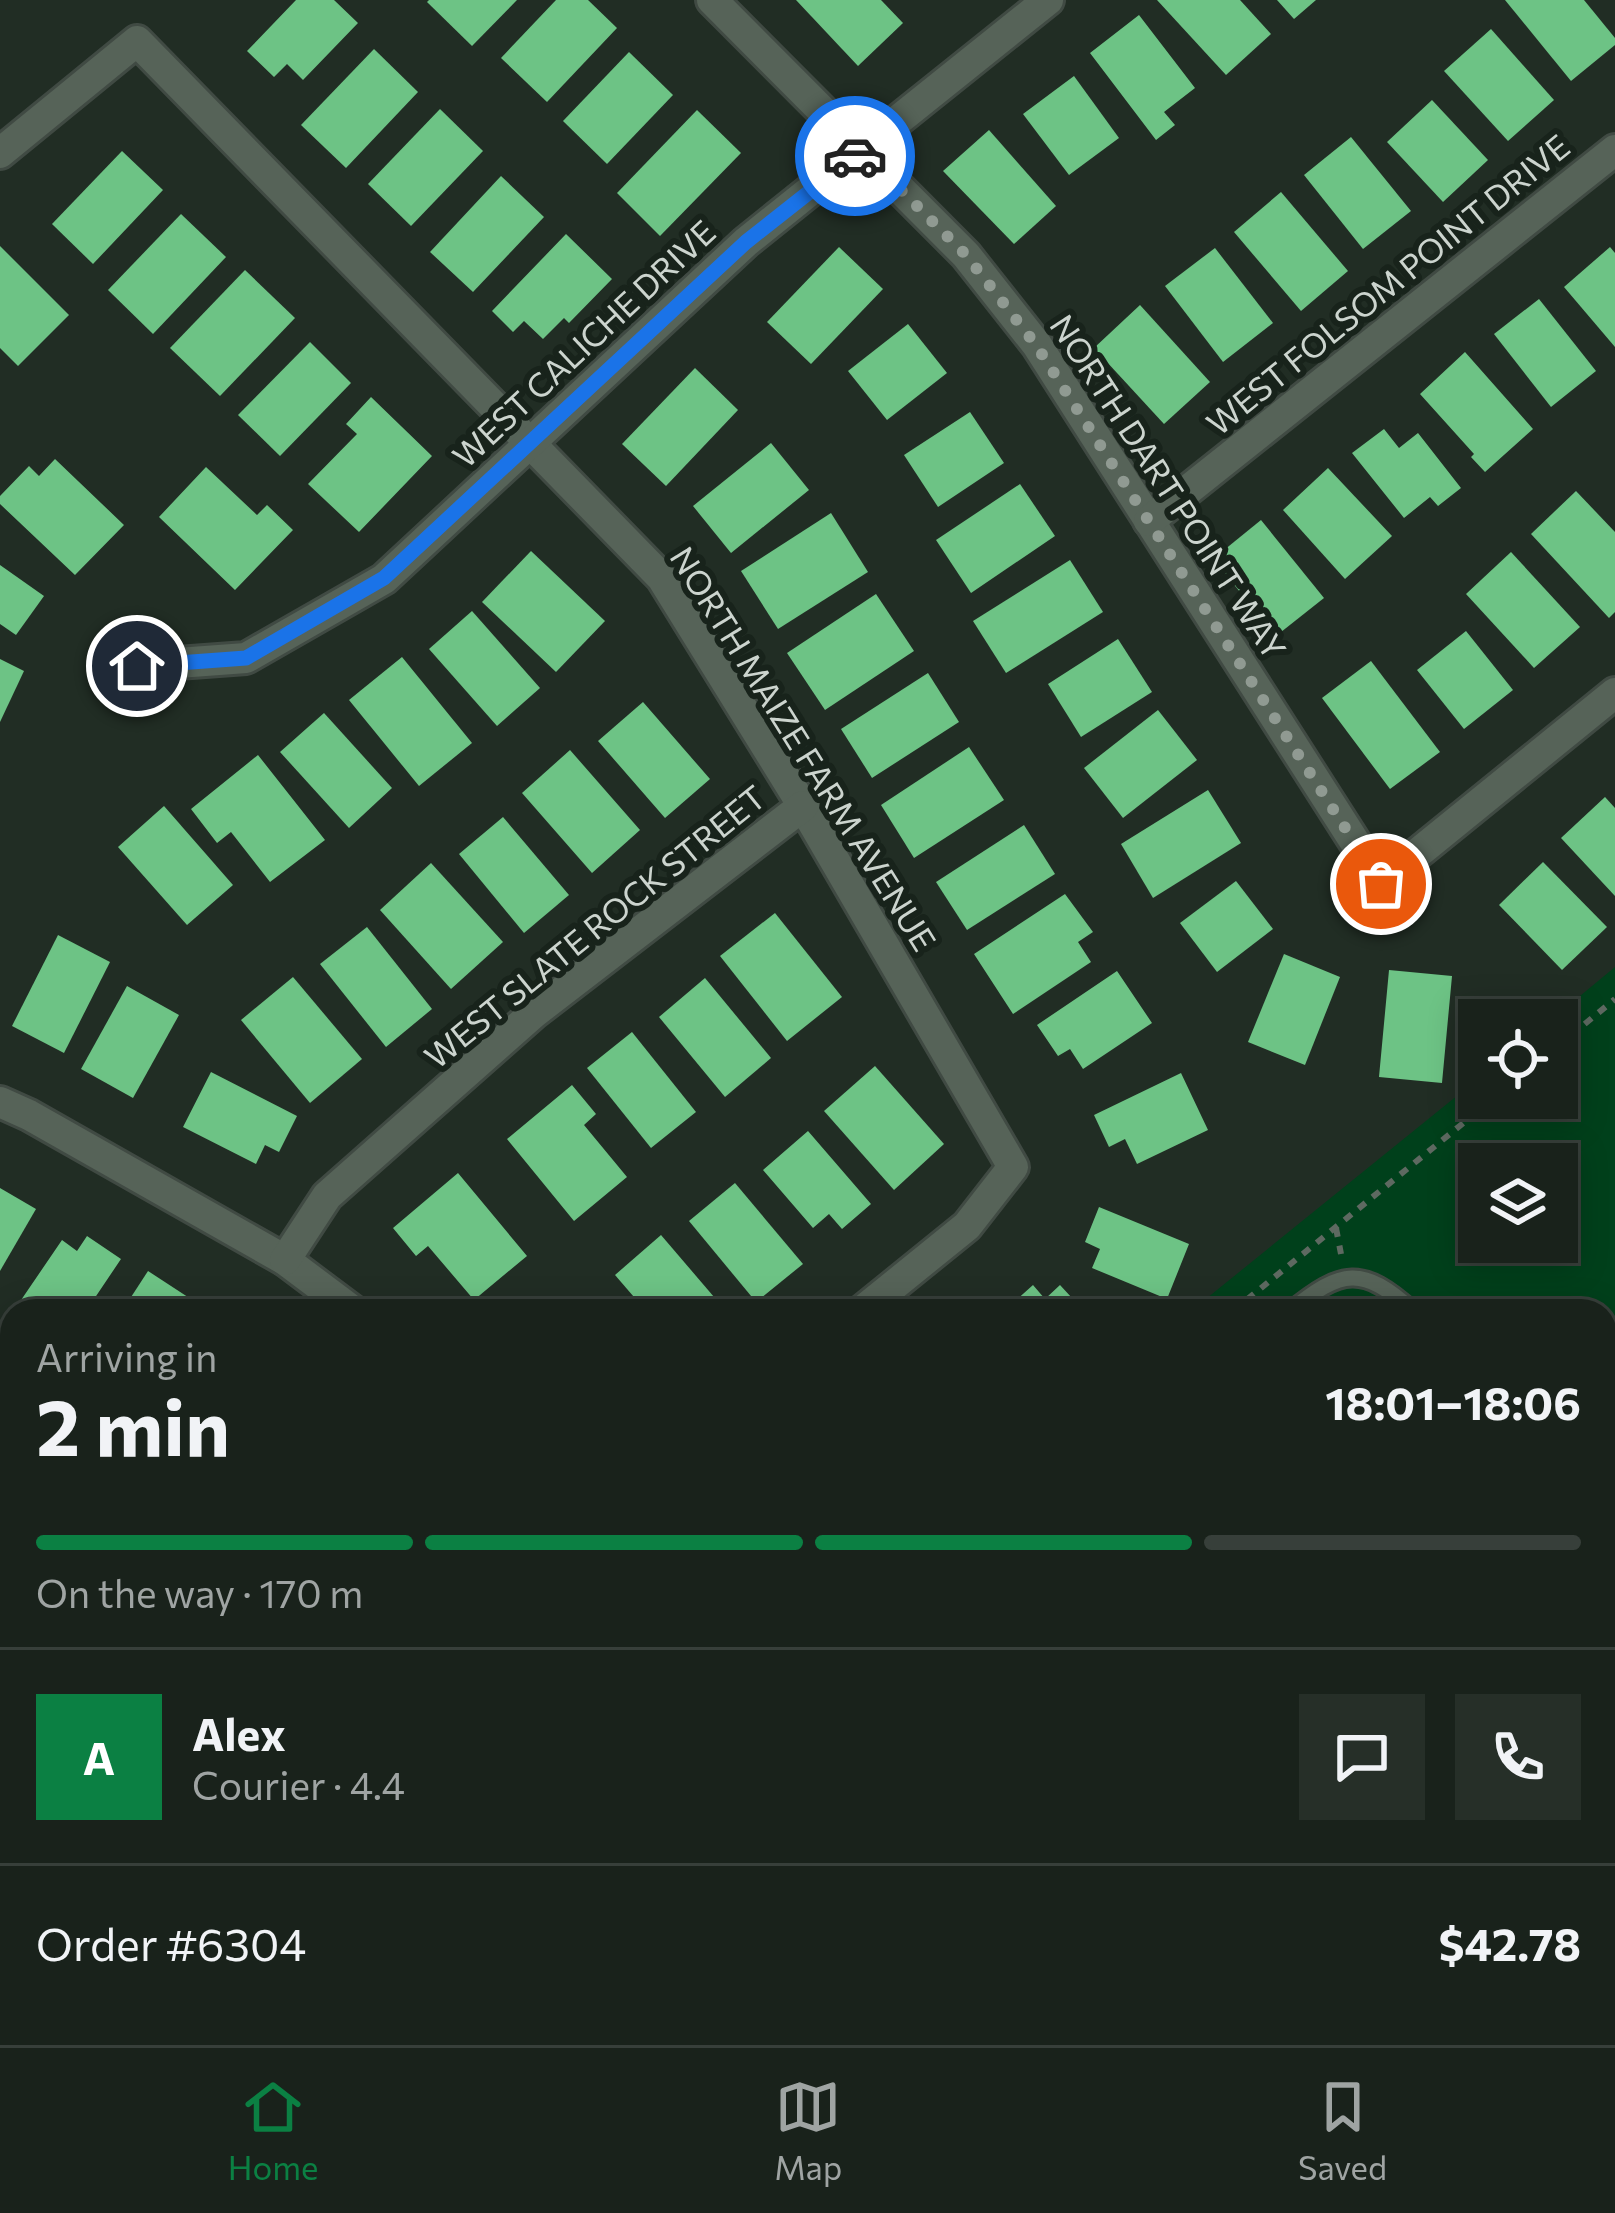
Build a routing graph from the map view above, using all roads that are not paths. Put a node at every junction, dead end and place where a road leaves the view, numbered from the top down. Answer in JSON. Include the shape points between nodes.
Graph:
{"nodes":[{"id":1,"x":712,"y":0,"type":"edge"},
{"id":2,"x":1048,"y":0,"type":"edge"},
{"id":3,"x":1615,"y":150,"type":"edge"},
{"id":4,"x":862,"y":151,"type":"junction"},
{"id":5,"x":0,"y":154,"type":"edge"},
{"id":6,"x":532,"y":441,"type":"junction"},
{"id":7,"x":1149,"y":521,"type":"junction"},
{"id":8,"x":137,"y":666,"type":"dead end"},
{"id":9,"x":1615,"y":693,"type":"edge"},
{"id":10,"x":803,"y":806,"type":"junction"},
{"id":11,"x":0,"y":1102,"type":"edge"},
{"id":12,"x":285,"y":1260,"type":"junction"},
{"id":13,"x":337,"y":1299,"type":"edge"},
{"id":14,"x":877,"y":1299,"type":"edge"},
{"id":15,"x":1309,"y":1299,"type":"edge"},
{"id":16,"x":1397,"y":1299,"type":"edge"}],
"edges":[{"from":1,"to":4,"type":"street","name":"NORTH DART POINT WAY"},
{"from":2,"to":4,"type":"street","name":"WEST CALICHE DRIVE"},
{"from":3,"to":7,"type":"street","name":"WEST FOLSOM POINT DRIVE"},
{"from":4,"to":6,"type":"street","name":"WEST CALICHE DRIVE","via":[[746,242]]},
{"from":4,"to":7,"type":"street","name":"NORTH DART POINT WAY","via":[[966,255],[1023,327]]},
{"from":5,"to":6,"type":"street","name":"NORTH MAIZE FARM AVENUE","via":[[137,41]]},
{"from":6,"to":8,"type":"street","name":"WEST CALICHE DRIVE","via":[[384,578],[246,658]]},
{"from":6,"to":10,"type":"street","name":"NORTH MAIZE FARM AVENUE","via":[[662,578]]},
{"from":7,"to":9,"type":"street","name":"NORTH DART POINT WAY","via":[[1381,884]]},
{"from":10,"to":12,"type":"street","name":"WEST SLATE ROCK STREET","via":[[534,1013],[327,1196]]},
{"from":10,"to":14,"type":"street","name":"NORTH MAIZE FARM AVENUE","via":[[1013,1166],[967,1226]]},
{"from":11,"to":12,"type":"street"},
{"from":12,"to":13,"type":"street"},
{"from":15,"to":16,"type":"lane","via":[[1345,1276],[1371,1280]]}]}
